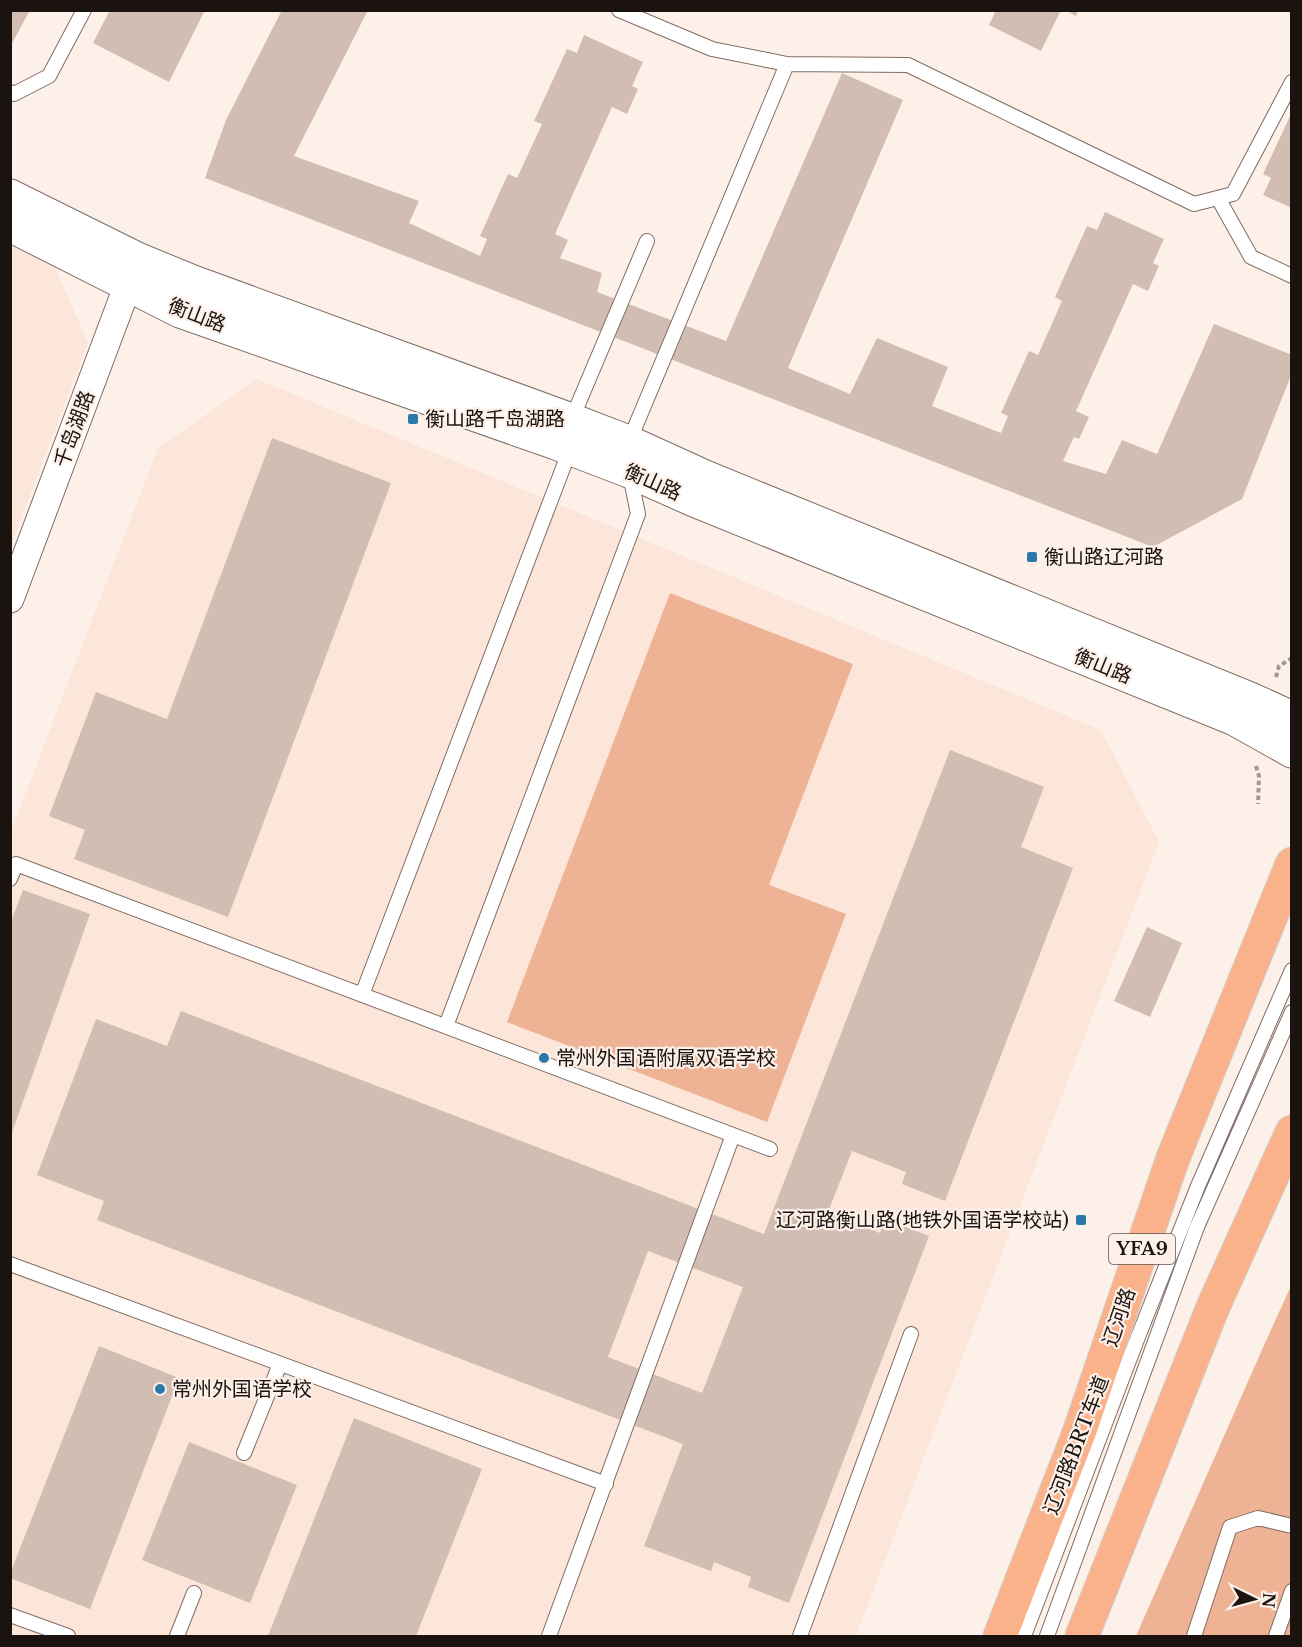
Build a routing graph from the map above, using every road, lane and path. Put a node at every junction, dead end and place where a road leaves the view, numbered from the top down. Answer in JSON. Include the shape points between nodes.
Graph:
{"nodes":[{"id":1,"x":84,"y":10,"type":"edge"},
{"id":2,"x":619,"y":10,"type":"edge"},
{"id":3,"x":787,"y":64,"type":"junction"},
{"id":4,"x":1292,"y":82,"type":"edge"},
{"id":5,"x":10,"y":92,"type":"edge"},
{"id":6,"x":10,"y":196,"type":"edge"},
{"id":7,"x":1218,"y":198,"type":"junction"},
{"id":8,"x":10,"y":225,"type":"edge"},
{"id":9,"x":647,"y":241,"type":"dead end"},
{"id":10,"x":132,"y":272,"type":"junction"},
{"id":11,"x":1292,"y":276,"type":"edge"},
{"id":12,"x":571,"y":434,"type":"junction"},
{"id":13,"x":628,"y":457,"type":"junction"},
{"id":14,"x":10,"y":599,"type":"edge"},
{"id":15,"x":1292,"y":658,"type":"edge"},
{"id":16,"x":1274,"y":683,"type":"dead end"},
{"id":17,"x":1292,"y":718,"type":"edge"},
{"id":18,"x":1292,"y":751,"type":"edge"},
{"id":19,"x":1252,"y":756,"type":"dead end"},
{"id":20,"x":1258,"y":804,"type":"dead end"},
{"id":21,"x":1292,"y":864,"type":"edge"},
{"id":22,"x":10,"y":879,"type":"edge"},
{"id":23,"x":1292,"y":970,"type":"edge"},
{"id":24,"x":362,"y":995,"type":"junction"},
{"id":25,"x":1292,"y":1012,"type":"edge"},
{"id":26,"x":446,"y":1026,"type":"junction"},
{"id":27,"x":1292,"y":1132,"type":"edge"},
{"id":28,"x":733,"y":1135,"type":"junction"},
{"id":29,"x":770,"y":1149,"type":"dead end"},
{"id":30,"x":10,"y":1264,"type":"edge"},
{"id":31,"x":911,"y":1334,"type":"dead end"},
{"id":32,"x":280,"y":1364,"type":"junction"},
{"id":33,"x":244,"y":1453,"type":"dead end"},
{"id":34,"x":606,"y":1484,"type":"junction"},
{"id":35,"x":1292,"y":1526,"type":"edge"},
{"id":36,"x":1292,"y":1591,"type":"edge"},
{"id":37,"x":194,"y":1593,"type":"dead end"},
{"id":38,"x":10,"y":1616,"type":"edge"},
{"id":39,"x":68,"y":1636,"type":"edge"},
{"id":40,"x":177,"y":1636,"type":"edge"},
{"id":41,"x":549,"y":1636,"type":"edge"},
{"id":42,"x":800,"y":1636,"type":"edge"},
{"id":43,"x":1000,"y":1636,"type":"edge"},
{"id":44,"x":1024,"y":1636,"type":"edge"},
{"id":45,"x":1047,"y":1636,"type":"edge"},
{"id":46,"x":1082,"y":1636,"type":"edge"},
{"id":47,"x":1194,"y":1636,"type":"edge"},
{"id":48,"x":1276,"y":1636,"type":"edge"}],
"edges":[{"from":1,"to":5,"type":"lane","via":[[49,76],[14,94]]},
{"from":2,"to":3,"type":"lane","via":[[712,50]]},
{"from":3,"to":7,"type":"lane","via":[[908,65],[1194,204]]},
{"from":3,"to":13,"type":"lane"},
{"from":4,"to":7,"type":"lane","via":[[1233,194]]},
{"from":6,"to":10,"type":"street","name":"衡山路"},
{"from":7,"to":11,"type":"lane","via":[[1251,257]]},
{"from":8,"to":10,"type":"street","name":"衡山路"},
{"from":9,"to":12,"type":"lane"},
{"from":10,"to":12,"type":"street","name":"衡山路","via":[[180,311]]},
{"from":10,"to":14,"type":"street","name":"千岛湖路"},
{"from":12,"to":13,"type":"street","name":"衡山路"},
{"from":12,"to":24,"type":"lane"},
{"from":13,"to":17,"type":"street","name":"衡山路","via":[[716,481]]},
{"from":13,"to":18,"type":"street","name":"衡山路","via":[[705,505],[1234,719]]},
{"from":13,"to":26,"type":"lane","via":[[638,514]]},
{"from":15,"to":16,"type":"path","via":[[1279,666]]},
{"from":19,"to":20,"type":"path","via":[[1259,776]]},
{"from":21,"to":43,"type":"main road","name":"辽河路","number":"YFA9","via":[[1173,1158],[1079,1433]]},
{"from":22,"to":24,"type":"lane","via":[[16,864]]},
{"from":23,"to":44,"type":"lane","name":"辽河路BRT车道","via":[[1193,1197]]},
{"from":24,"to":26,"type":"lane"},
{"from":25,"to":45,"type":"lane","name":"辽河路BRT车道","via":[[1197,1227]]},
{"from":26,"to":28,"type":"lane"},
{"from":27,"to":46,"type":"main road","via":[[1213,1307]]},
{"from":28,"to":29,"type":"lane"},
{"from":28,"to":34,"type":"lane"},
{"from":30,"to":32,"type":"lane"},
{"from":31,"to":42,"type":"lane"},
{"from":32,"to":33,"type":"lane"},
{"from":32,"to":34,"type":"lane"},
{"from":34,"to":41,"type":"lane"},
{"from":35,"to":47,"type":"lane","via":[[1258,1518],[1230,1527]]},
{"from":36,"to":48,"type":"lane"},
{"from":37,"to":40,"type":"lane"},
{"from":38,"to":39,"type":"lane"}]}
